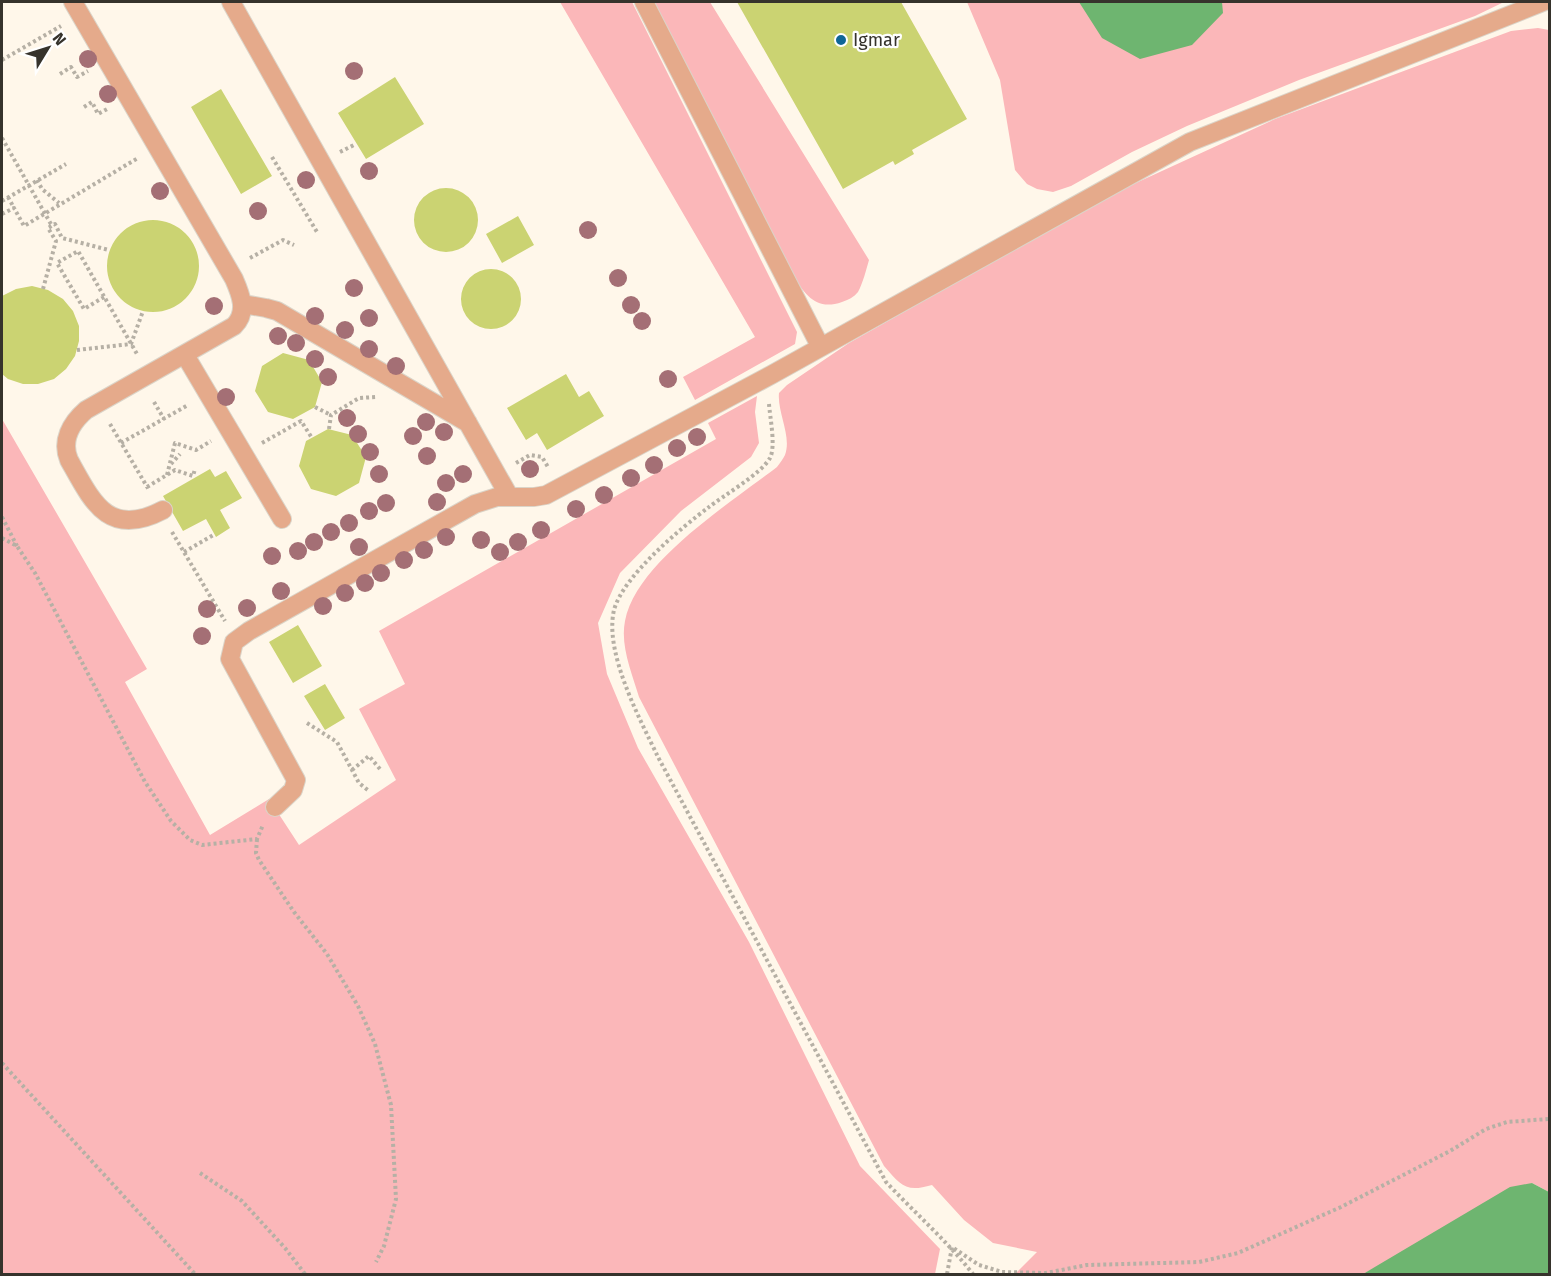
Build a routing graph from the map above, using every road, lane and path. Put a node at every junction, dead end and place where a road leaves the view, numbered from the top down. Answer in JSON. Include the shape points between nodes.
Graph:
{"nodes":[{"id":1,"x":73,"y":2,"type":"edge"},
{"id":2,"x":231,"y":2,"type":"edge"},
{"id":3,"x":644,"y":2,"type":"edge"},
{"id":4,"x":1543,"y":2,"type":"edge"},
{"id":5,"x":55,"y":29,"type":"dead end"},
{"id":6,"x":2,"y":60,"type":"edge"},
{"id":7,"x":60,"y":74,"type":"dead end"},
{"id":8,"x":77,"y":77,"type":"dead end"},
{"id":9,"x":84,"y":107,"type":"dead end"},
{"id":10,"x":98,"y":114,"type":"dead end"},
{"id":11,"x":2,"y":138,"type":"edge"},
{"id":12,"x":356,"y":144,"type":"dead end"},
{"id":13,"x":333,"y":156,"type":"dead end"},
{"id":14,"x":139,"y":157,"type":"dead end"},
{"id":15,"x":272,"y":157,"type":"dead end"},
{"id":16,"x":66,"y":164,"type":"dead end"},
{"id":17,"x":38,"y":181,"type":"junction"},
{"id":18,"x":28,"y":185,"type":"junction"},
{"id":19,"x":9,"y":198,"type":"junction"},
{"id":20,"x":2,"y":201,"type":"edge"},
{"id":21,"x":59,"y":203,"type":"junction"},
{"id":22,"x":14,"y":208,"type":"junction"},
{"id":23,"x":44,"y":213,"type":"junction"},
{"id":24,"x":2,"y":214,"type":"edge"},
{"id":25,"x":52,"y":226,"type":"junction"},
{"id":26,"x":317,"y":232,"type":"dead end"},
{"id":27,"x":294,"y":245,"type":"dead end"},
{"id":28,"x":109,"y":250,"type":"dead end"},
{"id":29,"x":261,"y":252,"type":"dead end"},
{"id":30,"x":43,"y":289,"type":"dead end"},
{"id":31,"x":104,"y":297,"type":"junction"},
{"id":32,"x":243,"y":304,"type":"junction"},
{"id":33,"x":143,"y":311,"type":"dead end"},
{"id":34,"x":131,"y":344,"type":"junction"},
{"id":35,"x":820,"y":346,"type":"junction"},
{"id":36,"x":77,"y":350,"type":"dead end"},
{"id":37,"x":185,"y":355,"type":"junction"},
{"id":38,"x":139,"y":358,"type":"dead end"},
{"id":39,"x":771,"y":375,"type":"junction"},
{"id":40,"x":408,"y":387,"type":"junction"},
{"id":41,"x":195,"y":401,"type":"dead end"},
{"id":42,"x":154,"y":402,"type":"dead end"},
{"id":43,"x":315,"y":407,"type":"dead end"},
{"id":44,"x":331,"y":415,"type":"junction"},
{"id":45,"x":107,"y":418,"type":"dead end"},
{"id":46,"x":164,"y":419,"type":"junction"},
{"id":47,"x":469,"y":424,"type":"junction"},
{"id":48,"x":329,"y":429,"type":"dead end"},
{"id":49,"x":312,"y":438,"type":"dead end"},
{"id":50,"x":122,"y":443,"type":"junction"},
{"id":51,"x":260,"y":444,"type":"dead end"},
{"id":52,"x":190,"y":448,"type":"dead end"},
{"id":53,"x":180,"y":454,"type":"dead end"},
{"id":54,"x":512,"y":466,"type":"dead end"},
{"id":55,"x":169,"y":467,"type":"junction"},
{"id":56,"x":195,"y":469,"type":"dead end"},
{"id":57,"x":551,"y":471,"type":"dead end"},
{"id":58,"x":167,"y":475,"type":"junction"},
{"id":59,"x":509,"y":496,"type":"junction"},
{"id":60,"x":162,"y":510,"type":"dead end"},
{"id":61,"x":2,"y":517,"type":"edge"},
{"id":62,"x":282,"y":519,"type":"dead end"},
{"id":63,"x":215,"y":534,"type":"dead end"},
{"id":64,"x":2,"y":538,"type":"edge"},
{"id":65,"x":177,"y":539,"type":"dead end"},
{"id":66,"x":17,"y":546,"type":"junction"},
{"id":67,"x":184,"y":552,"type":"junction"},
{"id":68,"x":227,"y":625,"type":"dead end"},
{"id":69,"x":307,"y":723,"type":"dead end"},
{"id":70,"x":380,"y":769,"type":"dead end"},
{"id":71,"x":352,"y":770,"type":"junction"},
{"id":72,"x":369,"y":791,"type":"dead end"},
{"id":73,"x":275,"y":807,"type":"joint"},
{"id":74,"x":257,"y":839,"type":"junction"},
{"id":75,"x":2,"y":1063,"type":"edge"},
{"id":76,"x":1548,"y":1119,"type":"dead end"},
{"id":77,"x":200,"y":1173,"type":"dead end"},
{"id":78,"x":952,"y":1248,"type":"junction"},
{"id":79,"x":376,"y":1262,"type":"dead end"},
{"id":80,"x":195,"y":1275,"type":"edge"},
{"id":81,"x":305,"y":1275,"type":"edge"},
{"id":82,"x":947,"y":1275,"type":"edge"},
{"id":83,"x":973,"y":1275,"type":"edge"}],
"edges":[{"from":1,"to":32,"type":"lane","via":[[234,279]]},
{"from":2,"to":47,"type":"lane"},
{"from":3,"to":35,"type":"lane"},
{"from":4,"to":35,"type":"lane","via":[[1190,142]]},
{"from":5,"to":6,"type":"path"},
{"from":7,"to":8,"type":"path","via":[[71,67]]},
{"from":9,"to":10,"type":"path","via":[[92,102]]},
{"from":11,"to":18,"type":"path"},
{"from":12,"to":13,"type":"path"},
{"from":14,"to":21,"type":"path"},
{"from":15,"to":26,"type":"path"},
{"from":16,"to":17,"type":"path"},
{"from":17,"to":18,"type":"path"},
{"from":17,"to":21,"type":"path"},
{"from":18,"to":19,"type":"path"},
{"from":18,"to":23,"type":"path"},
{"from":19,"to":20,"type":"path"},
{"from":19,"to":22,"type":"path"},
{"from":21,"to":23,"type":"path"},
{"from":22,"to":23,"type":"path","via":[[24,226]]},
{"from":22,"to":24,"type":"path"},
{"from":23,"to":25,"type":"path"},
{"from":25,"to":28,"type":"path","via":[[55,224],[62,238]]},
{"from":25,"to":30,"type":"path","via":[[48,228],[56,241]]},
{"from":27,"to":29,"type":"path","via":[[283,240]]},
{"from":31,"to":31,"type":"path","via":[[78,251],[57,262],[84,309]]},
{"from":31,"to":34,"type":"path"},
{"from":32,"to":37,"type":"lane","via":[[241,317],[234,326]]},
{"from":32,"to":40,"type":"lane","via":[[277,311]]},
{"from":33,"to":34,"type":"path"},
{"from":34,"to":36,"type":"path"},
{"from":34,"to":38,"type":"path"},
{"from":35,"to":39,"type":"lane"},
{"from":37,"to":60,"type":"lane","via":[[86,410],[66,439],[69,460],[90,498],[107,514],[128,520]]},
{"from":37,"to":62,"type":"lane"},
{"from":39,"to":59,"type":"lane","via":[[546,495]]},
{"from":39,"to":78,"type":"path","via":[[770,458],[678,530],[636,573],[615,609],[612,628],[624,686],[658,758],[886,1182]]},
{"from":40,"to":44,"type":"path","via":[[403,396],[359,398]]},
{"from":40,"to":47,"type":"lane"},
{"from":41,"to":46,"type":"path"},
{"from":42,"to":46,"type":"path"},
{"from":43,"to":44,"type":"path"},
{"from":44,"to":48,"type":"path"},
{"from":45,"to":50,"type":"path"},
{"from":46,"to":50,"type":"path"},
{"from":47,"to":59,"type":"lane"},
{"from":49,"to":51,"type":"path","via":[[300,418]]},
{"from":50,"to":58,"type":"path","via":[[148,488]]},
{"from":52,"to":55,"type":"path","via":[[175,443]]},
{"from":53,"to":55,"type":"path"},
{"from":54,"to":57,"type":"path","via":[[530,455],[542,457]]},
{"from":55,"to":58,"type":"path"},
{"from":56,"to":58,"type":"path","via":[[193,476],[175,470]]},
{"from":59,"to":73,"type":"lane","via":[[475,504],[234,642],[232,664],[296,780],[293,790]]},
{"from":61,"to":66,"type":"path"},
{"from":63,"to":67,"type":"path"},
{"from":64,"to":66,"type":"path"},
{"from":65,"to":67,"type":"path"},
{"from":66,"to":74,"type":"path","via":[[145,782],[171,821],[190,840],[202,845]]},
{"from":67,"to":68,"type":"path"},
{"from":69,"to":71,"type":"path","via":[[337,742]]},
{"from":70,"to":71,"type":"path","via":[[369,756]]},
{"from":71,"to":72,"type":"path"},
{"from":73,"to":74,"type":"path"},
{"from":74,"to":79,"type":"path","via":[[259,860],[327,954],[375,1044],[391,1105],[396,1199]]},
{"from":75,"to":80,"type":"path"},
{"from":76,"to":78,"type":"path","via":[[1507,1122],[1486,1129],[1450,1152],[1341,1207],[1238,1254],[1199,1263],[1087,1265],[1046,1273],[1002,1272],[979,1265]]},
{"from":77,"to":81,"type":"path","via":[[242,1201]]},
{"from":78,"to":82,"type":"path"},
{"from":78,"to":83,"type":"path"}]}
